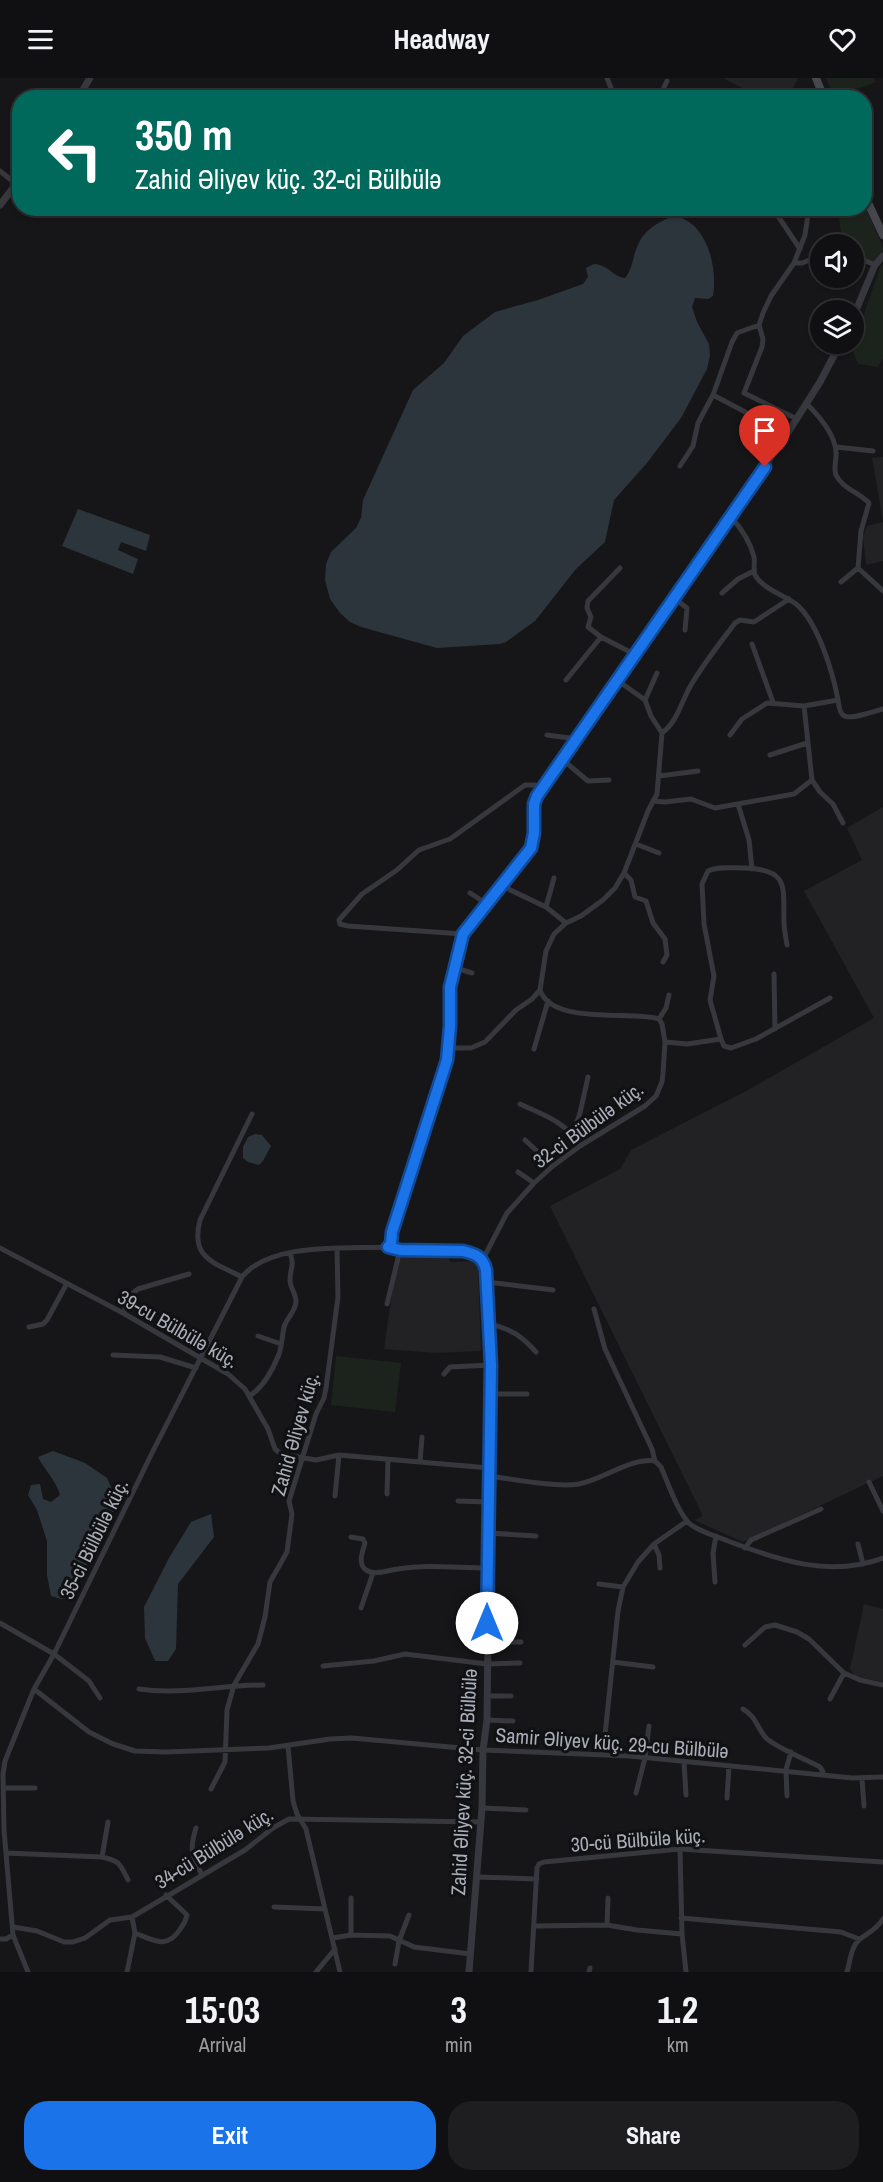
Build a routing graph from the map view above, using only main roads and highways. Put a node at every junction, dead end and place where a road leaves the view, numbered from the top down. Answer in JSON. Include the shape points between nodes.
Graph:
{"nodes":[{"id":1,"x":879,"y":216,"type":"edge"},
{"id":2,"x":883,"y":235,"type":"edge"}],
"edges":[{"from":1,"to":2,"type":"main road"}]}
